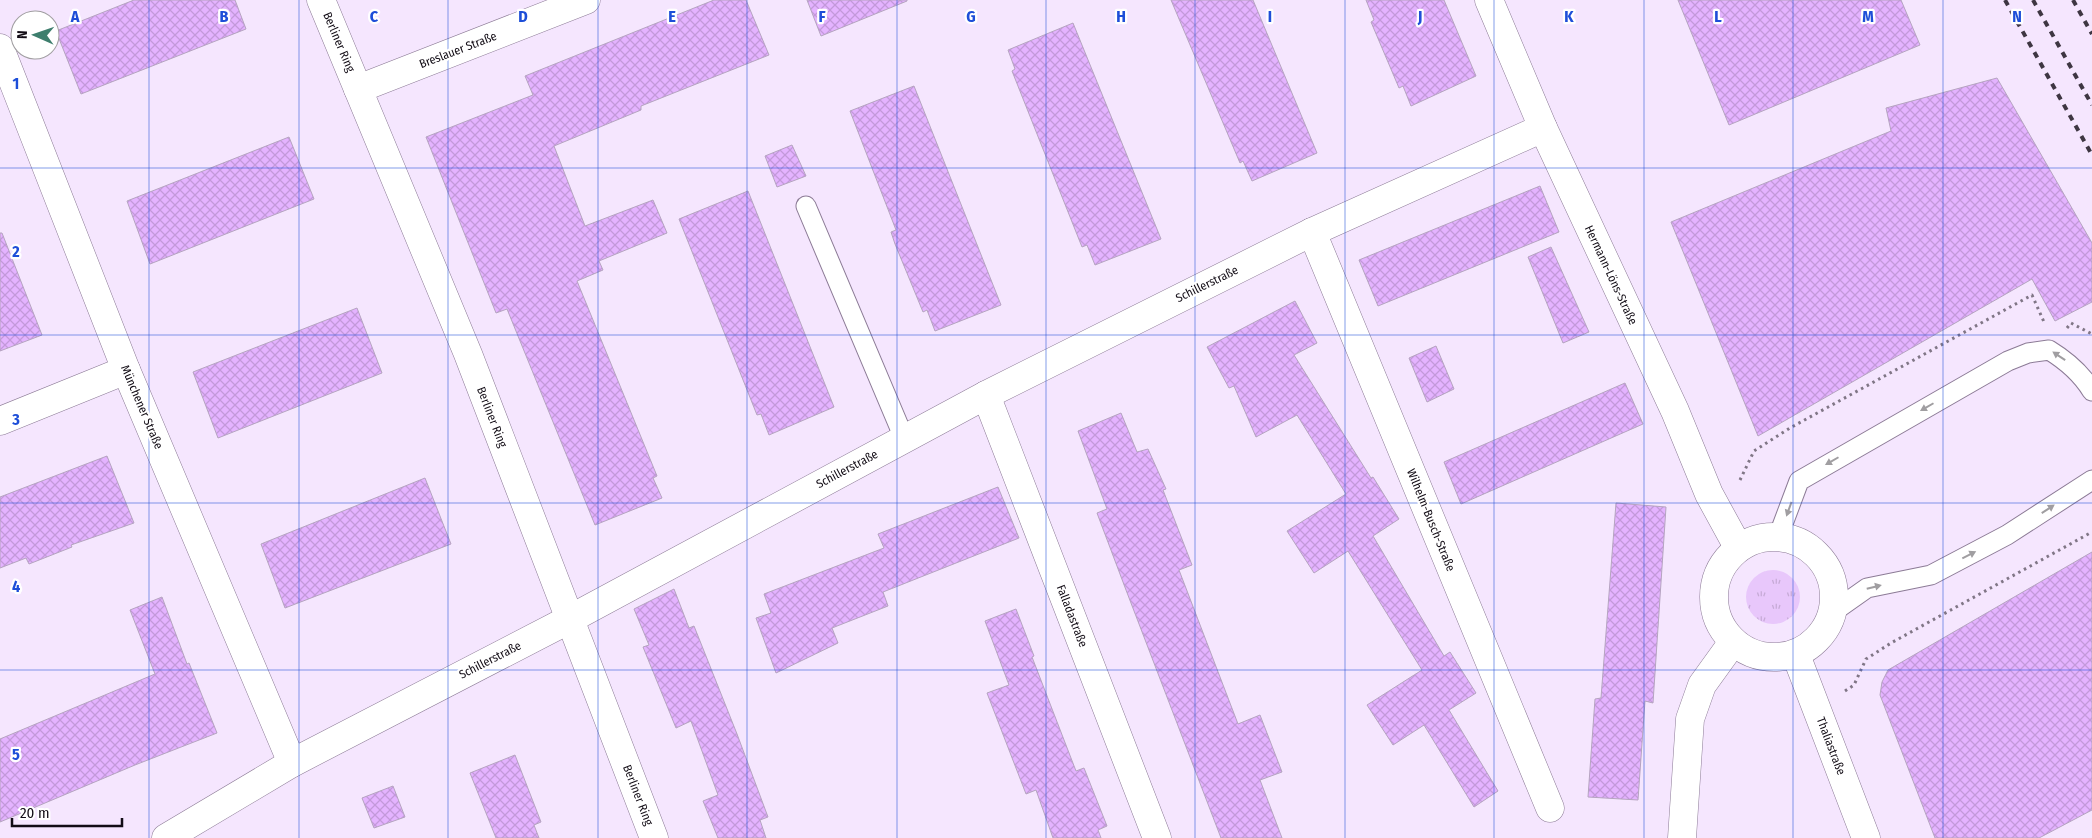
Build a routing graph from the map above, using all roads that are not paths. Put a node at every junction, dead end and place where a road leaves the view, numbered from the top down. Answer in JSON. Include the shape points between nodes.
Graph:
{"nodes":[{"id":1,"x":321,"y":0,"type":"edge"},
{"id":2,"x":586,"y":0,"type":"edge"},
{"id":3,"x":1489,"y":0,"type":"edge"},
{"id":4,"x":0,"y":48,"type":"edge"},
{"id":5,"x":358,"y":89,"type":"junction"},
{"id":6,"x":1543,"y":128,"type":"junction"},
{"id":7,"x":806,"y":206,"type":"dead end"},
{"id":8,"x":1312,"y":232,"type":"junction"},
{"id":9,"x":126,"y":370,"type":"junction"},
{"id":10,"x":2092,"y":391,"type":"edge"},
{"id":11,"x":986,"y":395,"type":"junction"},
{"id":12,"x":0,"y":421,"type":"edge"},
{"id":13,"x":904,"y":438,"type":"junction"},
{"id":14,"x":2092,"y":480,"type":"edge"},
{"id":15,"x":1778,"y":537,"type":"junction"},
{"id":16,"x":1738,"y":547,"type":"junction"},
{"id":17,"x":1833,"y":612,"type":"junction"},
{"id":18,"x":570,"y":618,"type":"junction"},
{"id":19,"x":1733,"y":642,"type":"junction"},
{"id":20,"x":1796,"y":655,"type":"junction"},
{"id":21,"x":292,"y":763,"type":"junction"},
{"id":22,"x":1550,"y":808,"type":"dead end"},
{"id":23,"x":166,"y":838,"type":"edge"},
{"id":24,"x":654,"y":838,"type":"edge"},
{"id":25,"x":1157,"y":838,"type":"edge"},
{"id":26,"x":1682,"y":838,"type":"edge"},
{"id":27,"x":1866,"y":838,"type":"edge"}],
"edges":[{"from":1,"to":5,"type":"street","name":"Berliner Ring"},
{"from":2,"to":5,"type":"street","name":"Breslauer Straße"},
{"from":3,"to":6,"type":"street","name":"Hermann-Löns-Straße"},
{"from":4,"to":9,"type":"street","name":"Münchener Straße"},
{"from":5,"to":18,"type":"street","name":"Berliner Ring","via":[[468,354]]},
{"from":6,"to":8,"type":"street","name":"Schillerstraße"},
{"from":6,"to":16,"type":"street","name":"Hermann-Löns-Straße","via":[[1675,411],[1709,494]]},
{"from":7,"to":13,"type":"lane"},
{"from":8,"to":11,"type":"street","name":"Schillerstraße"},
{"from":8,"to":22,"type":"street","name":"Wilhelm-Busch-Straße"},
{"from":9,"to":12,"type":"street"},
{"from":9,"to":21,"type":"street","name":"Münchener Straße"},
{"from":10,"to":15,"type":"lane","one_way":true,"via":[[2078,372],[2049,350],[2028,353],[2008,362],[1799,481]]},
{"from":11,"to":13,"type":"street","name":"Schillerstraße"},
{"from":11,"to":25,"type":"street","name":"Falladastraße"},
{"from":13,"to":18,"type":"street","name":"Schillerstraße"},
{"from":17,"to":14,"type":"lane","one_way":true,"via":[[1867,588],[1931,575],[2007,535]]},
{"from":15,"to":16,"type":"street"},
{"from":15,"to":17,"type":"street","via":[[1799,542],[1816,554],[1829,571],[1834,591]]},
{"from":16,"to":19,"type":"street","via":[[1718,574],[1714,592],[1715,611]]},
{"from":17,"to":20,"type":"street","via":[[1820,638]]},
{"from":18,"to":21,"type":"street","name":"Schillerstraße"},
{"from":18,"to":24,"type":"street","name":"Berliner Ring"},
{"from":19,"to":20,"type":"street","via":[[1752,654],[1774,658]]},
{"from":19,"to":26,"type":"street","via":[[1702,685],[1690,720]]},
{"from":20,"to":27,"type":"street","name":"Thaliastraße"},
{"from":21,"to":23,"type":"street","name":"Schillerstraße"}]}
